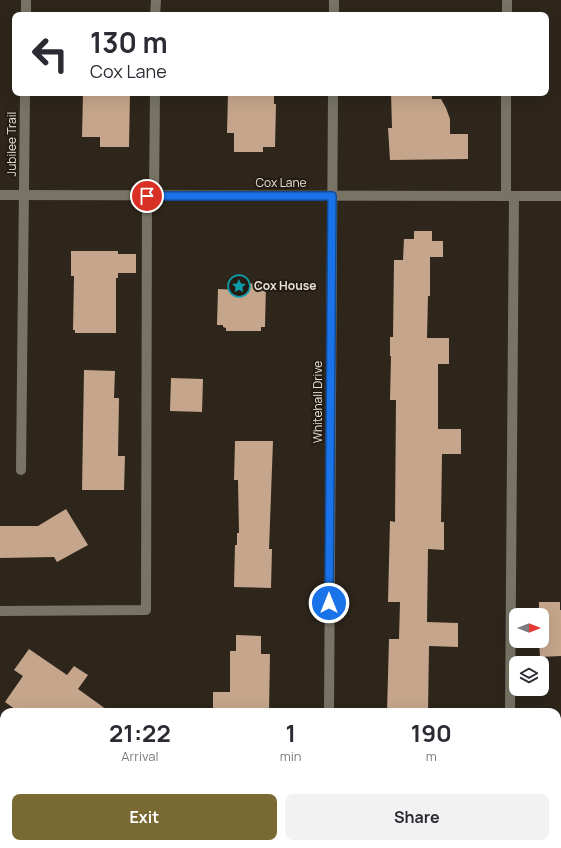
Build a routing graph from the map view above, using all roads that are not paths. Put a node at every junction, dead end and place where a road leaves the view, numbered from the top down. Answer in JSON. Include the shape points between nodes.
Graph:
{"nodes":[{"id":1,"x":26,"y":0,"type":"edge"},
{"id":2,"x":156,"y":0,"type":"edge"},
{"id":3,"x":334,"y":0,"type":"edge"},
{"id":4,"x":507,"y":0,"type":"edge"},
{"id":5,"x":26,"y":12,"type":"edge"},
{"id":6,"x":155,"y":12,"type":"edge"},
{"id":7,"x":334,"y":12,"type":"edge"},
{"id":8,"x":507,"y":12,"type":"edge"},
{"id":9,"x":25,"y":96,"type":"edge"},
{"id":10,"x":155,"y":96,"type":"edge"},
{"id":11,"x":333,"y":96,"type":"edge"},
{"id":12,"x":506,"y":96,"type":"edge"},
{"id":13,"x":0,"y":195,"type":"edge"},
{"id":14,"x":24,"y":195,"type":"junction"},
{"id":15,"x":150,"y":196,"type":"junction"},
{"id":16,"x":332,"y":196,"type":"junction"},
{"id":17,"x":510,"y":196,"type":"junction"},
{"id":18,"x":561,"y":196,"type":"edge"},
{"id":19,"x":21,"y":470,"type":"dead end"},
{"id":20,"x":0,"y":611,"type":"edge"},
{"id":21,"x":329,"y":708,"type":"edge"},
{"id":22,"x":510,"y":708,"type":"edge"}],
"edges":[{"from":1,"to":5,"type":"street"},
{"from":2,"to":6,"type":"street"},
{"from":3,"to":7,"type":"street"},
{"from":4,"to":8,"type":"street"},
{"from":9,"to":14,"type":"street","name":"Jubilee Trail"},
{"from":10,"to":15,"type":"street"},
{"from":11,"to":16,"type":"street","name":"Whitehall Drive"},
{"from":12,"to":17,"type":"street"},
{"from":13,"to":14,"type":"street","name":"Cox Lane"},
{"from":14,"to":15,"type":"street","name":"Cox Lane"},
{"from":14,"to":19,"type":"street","name":"Jubilee Trail"},
{"from":15,"to":16,"type":"street","name":"Cox Lane"},
{"from":15,"to":20,"type":"street","via":[[146,610]]},
{"from":16,"to":17,"type":"street","name":"Cox Lane"},
{"from":16,"to":21,"type":"street","name":"Whitehall Drive"},
{"from":17,"to":18,"type":"street","name":"Cox Lane"},
{"from":17,"to":22,"type":"street"}]}
